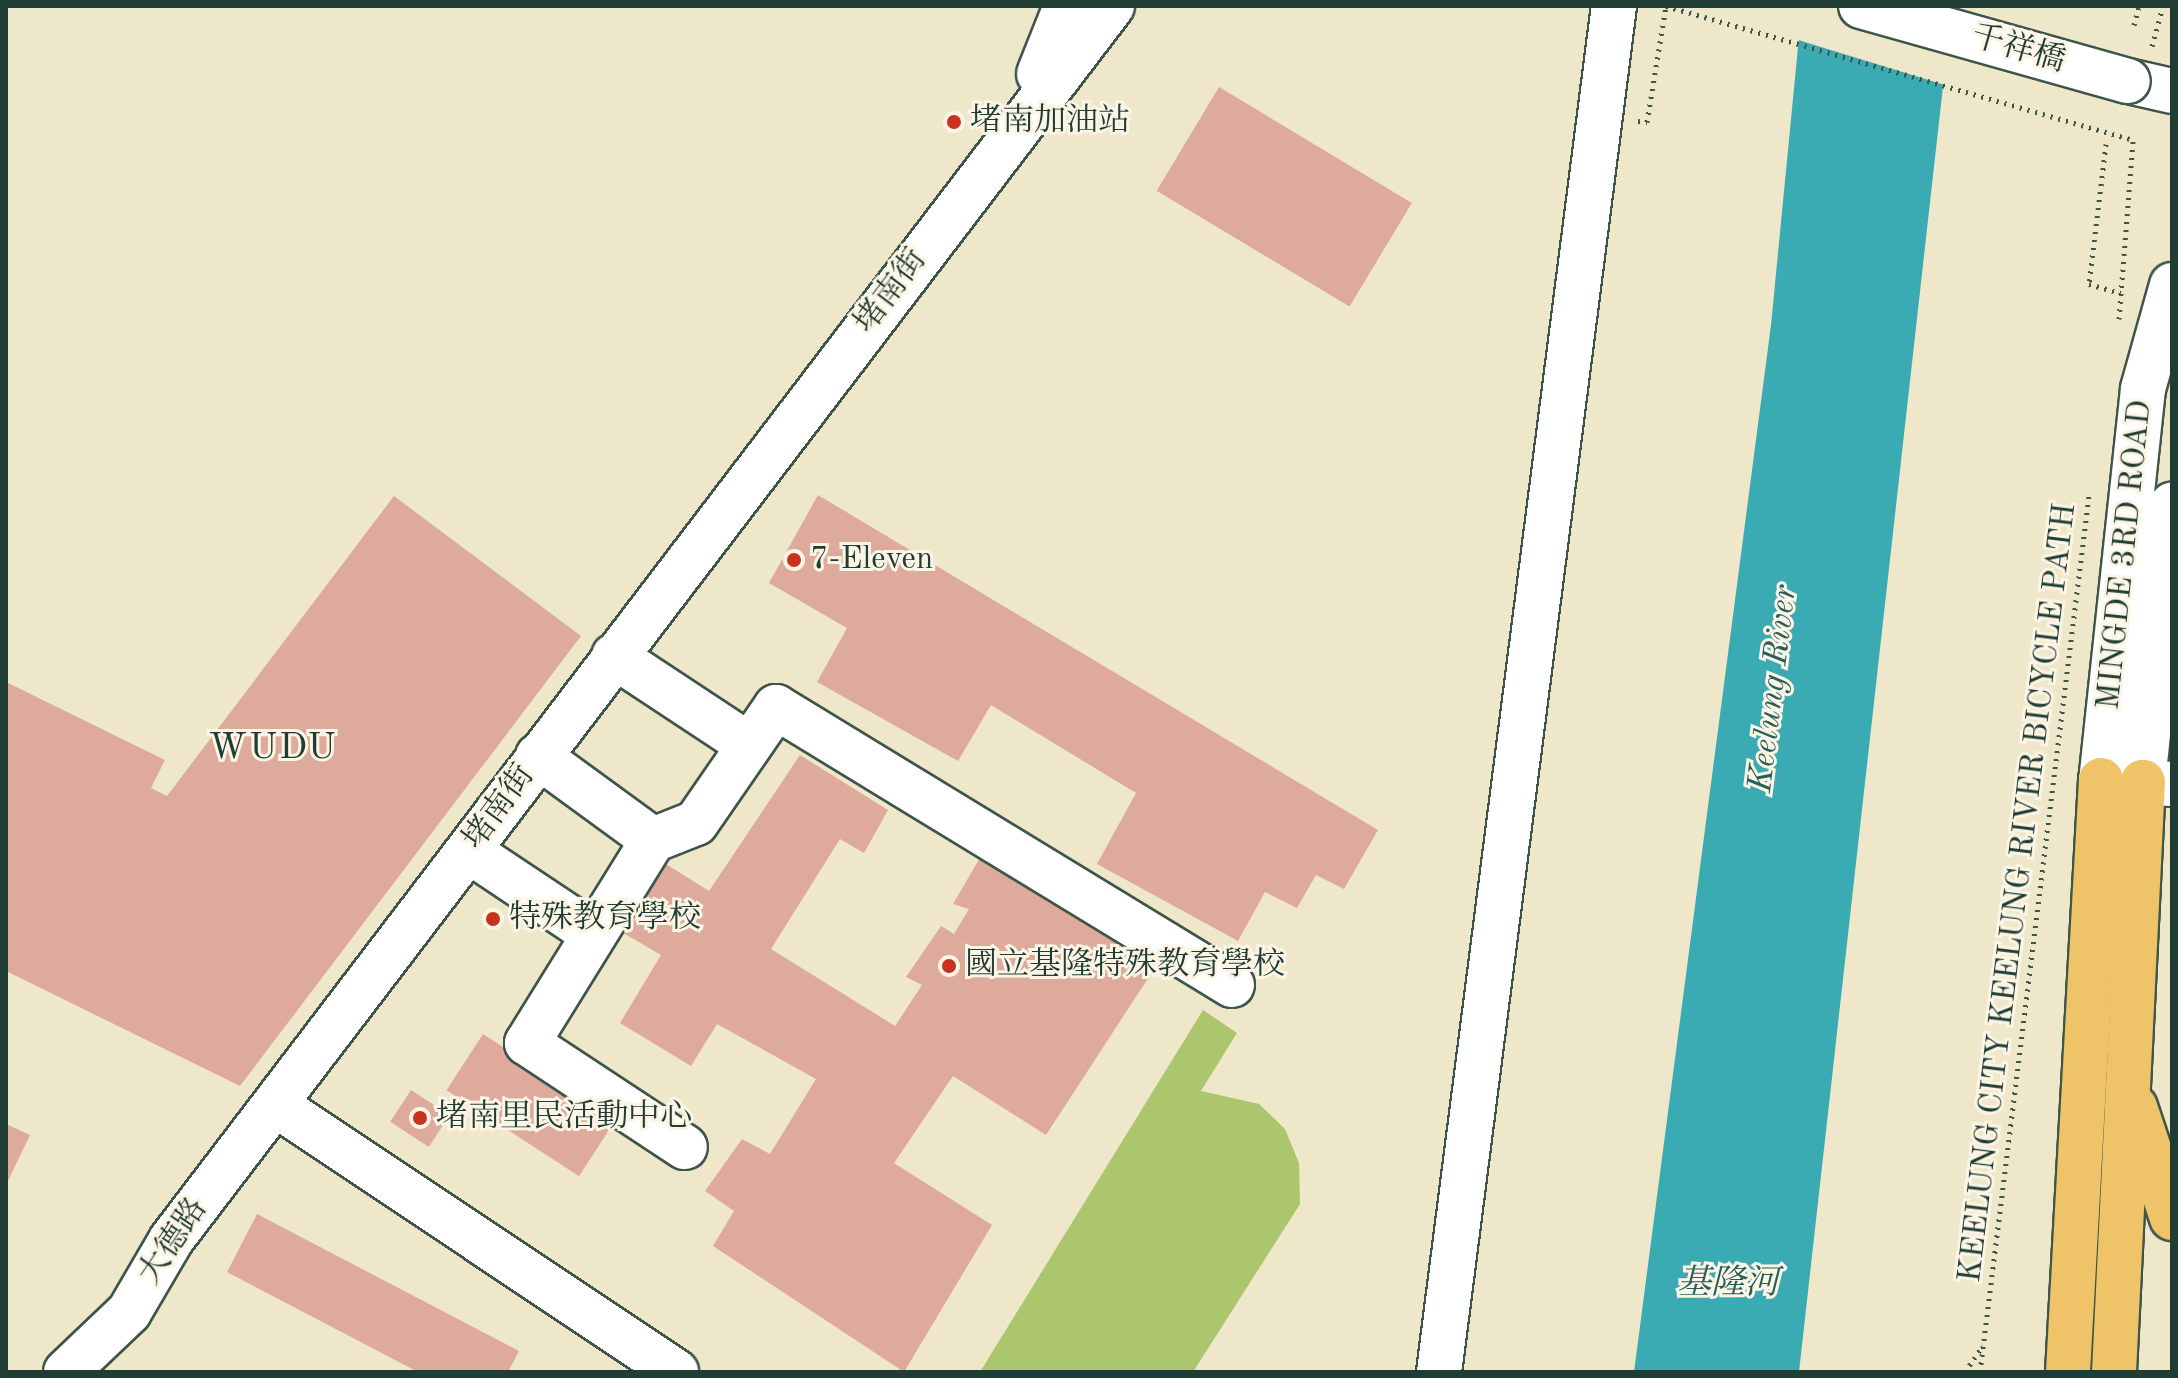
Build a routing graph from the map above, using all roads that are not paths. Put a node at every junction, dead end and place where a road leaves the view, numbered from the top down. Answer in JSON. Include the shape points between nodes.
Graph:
{"nodes":[{"id":1,"x":1066,"y":6,"type":"edge"},
{"id":2,"x":1112,"y":6,"type":"edge"},
{"id":3,"x":1614,"y":6,"type":"edge"},
{"id":4,"x":1861,"y":6,"type":"edge"},
{"id":5,"x":2172,"y":91,"type":"edge"},
{"id":6,"x":1016,"y":128,"type":"junction"},
{"id":7,"x":2172,"y":285,"type":"edge"},
{"id":8,"x":2172,"y":505,"type":"edge"},
{"id":9,"x":614,"y":656,"type":"junction"},
{"id":10,"x":749,"y":745,"type":"junction"},
{"id":11,"x":538,"y":756,"type":"junction"},
{"id":12,"x":2139,"y":782,"type":"edge"},
{"id":13,"x":653,"y":840,"type":"junction"},
{"id":14,"x":469,"y":851,"type":"junction"},
{"id":15,"x":592,"y":933,"type":"junction"},
{"id":16,"x":1232,"y":985,"type":"dead end"},
{"id":17,"x":2124,"y":1067,"type":"junction"},
{"id":18,"x":276,"y":1105,"type":"junction"},
{"id":19,"x":685,"y":1147,"type":"dead end"},
{"id":20,"x":2172,"y":1218,"type":"edge"},
{"id":21,"x":66,"y":1372,"type":"edge"},
{"id":22,"x":676,"y":1372,"type":"edge"},
{"id":23,"x":1439,"y":1372,"type":"edge"},
{"id":24,"x":2068,"y":1372,"type":"edge"},
{"id":25,"x":2114,"y":1372,"type":"edge"}],
"edges":[{"from":1,"to":6,"type":"street","name":"堵南街"},
{"from":2,"to":6,"type":"street","name":"堵南街"},
{"from":3,"to":23,"type":"street"},
{"from":4,"to":5,"type":"street","name":"千祥橋","bridge":true,"via":[[2140,66]]},
{"from":6,"to":9,"type":"street","name":"堵南街"},
{"from":7,"to":12,"type":"street","name":"MINGDE 3RD ROAD","via":[[2143,389]]},
{"from":8,"to":12,"type":"street","name":"MINGDE 3RD ROAD"},
{"from":9,"to":10,"type":"street"},
{"from":9,"to":11,"type":"street","name":"堵南街"},
{"from":10,"to":13,"type":"street","via":[[696,823]]},
{"from":10,"to":16,"type":"street","via":[[776,707]]},
{"from":11,"to":13,"type":"street"},
{"from":11,"to":14,"type":"street","name":"堵南街"},
{"from":12,"to":17,"type":"highway"},
{"from":12,"to":24,"type":"highway"},
{"from":13,"to":15,"type":"street"},
{"from":14,"to":15,"type":"street"},
{"from":14,"to":18,"type":"street","name":"堵南街"},
{"from":15,"to":19,"type":"street","via":[[527,1043]]},
{"from":17,"to":20,"type":"highway"},
{"from":17,"to":25,"type":"highway"},
{"from":18,"to":21,"type":"street","name":"大德路","via":[[171,1240],[129,1312]]},
{"from":18,"to":22,"type":"street"}]}
